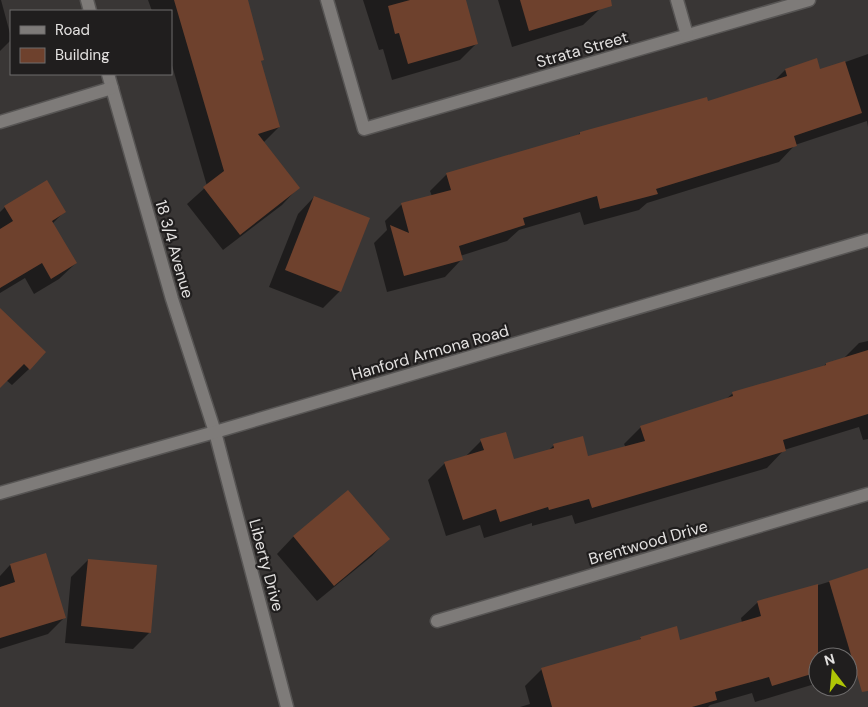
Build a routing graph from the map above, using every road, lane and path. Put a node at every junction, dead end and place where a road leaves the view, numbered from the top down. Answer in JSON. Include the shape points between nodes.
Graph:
{"nodes":[{"id":1,"x":327,"y":0,"type":"edge"},
{"id":2,"x":677,"y":0,"type":"edge"},
{"id":3,"x":809,"y":0,"type":"edge"},
{"id":4,"x":687,"y":35,"type":"junction"},
{"id":5,"x":108,"y":75,"type":"edge"},
{"id":6,"x":112,"y":88,"type":"junction"},
{"id":7,"x":0,"y":122,"type":"edge"},
{"id":8,"x":868,"y":240,"type":"edge"},
{"id":9,"x":215,"y":432,"type":"junction"},
{"id":10,"x":0,"y":493,"type":"edge"},
{"id":11,"x":868,"y":494,"type":"edge"},
{"id":12,"x":438,"y":621,"type":"dead end"},
{"id":13,"x":287,"y":707,"type":"edge"}],
"edges":[{"from":1,"to":4,"type":"street","name":"Strata Street","via":[[364,129]]},
{"from":2,"to":4,"type":"street"},
{"from":3,"to":4,"type":"street","name":"Strata Street"},
{"from":5,"to":6,"type":"street","name":"18 3/4 Avenue"},
{"from":6,"to":7,"type":"street"},
{"from":6,"to":9,"type":"street","name":"18 3/4 Avenue","via":[[172,299]]},
{"from":8,"to":9,"type":"street","name":"Hanford Armona Road"},
{"from":9,"to":10,"type":"street","name":"Hanford Armona Road"},
{"from":9,"to":13,"type":"street","name":"Liberty Drive"},
{"from":11,"to":12,"type":"street","name":"Brentwood Drive"}]}
